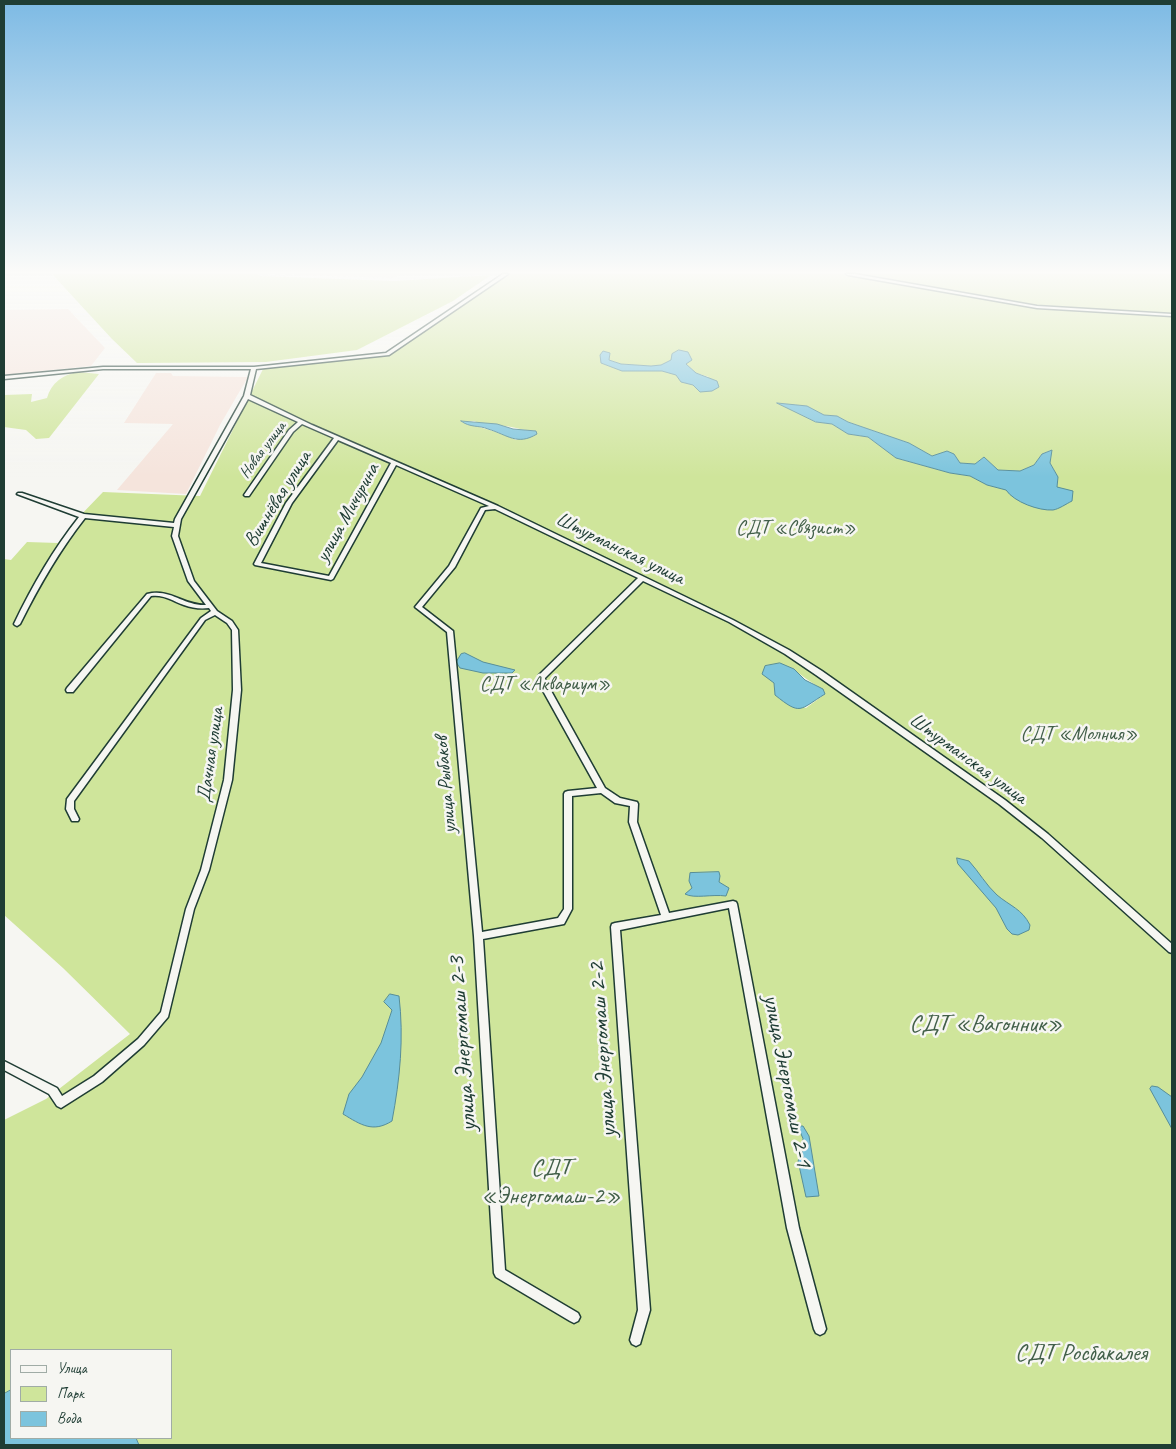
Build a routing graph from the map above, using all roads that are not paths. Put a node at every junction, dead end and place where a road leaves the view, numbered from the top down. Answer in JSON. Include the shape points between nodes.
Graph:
{"nodes":[{"id":1,"x":405,"y":342,"type":"edge"},
{"id":2,"x":254,"y":368,"type":"junction"},
{"id":3,"x":4,"y":377,"type":"edge"},
{"id":4,"x":247,"y":396,"type":"junction"},
{"id":5,"x":302,"y":422,"type":"junction"},
{"id":6,"x":337,"y":438,"type":"junction"},
{"id":7,"x":394,"y":463,"type":"junction"},
{"id":8,"x":20,"y":494,"type":"dead end"},
{"id":9,"x":247,"y":495,"type":"dead end"},
{"id":10,"x":496,"y":507,"type":"junction"},
{"id":11,"x":84,"y":516,"type":"junction"},
{"id":12,"x":176,"y":525,"type":"junction"},
{"id":13,"x":331,"y":578,"type":"joint"},
{"id":14,"x":642,"y":578,"type":"junction"},
{"id":15,"x":213,"y":609,"type":"junction"},
{"id":16,"x":17,"y":624,"type":"dead end"},
{"id":17,"x":70,"y":690,"type":"dead end"},
{"id":18,"x":602,"y":790,"type":"junction"},
{"id":19,"x":76,"y":819,"type":"dead end"},
{"id":20,"x":666,"y":917,"type":"junction"},
{"id":21,"x":478,"y":936,"type":"junction"},
{"id":22,"x":1172,"y":949,"type":"edge"},
{"id":23,"x":4,"y":1065,"type":"edge"},
{"id":24,"x":574,"y":1317,"type":"dead end"},
{"id":25,"x":820,"y":1329,"type":"dead end"},
{"id":26,"x":636,"y":1340,"type":"dead end"}],
"edges":[{"from":1,"to":2,"type":"street","via":[[386,354]]},
{"from":2,"to":3,"type":"street","via":[[96,369]]},
{"from":2,"to":4,"type":"street"},
{"from":4,"to":5,"type":"street","name":"Штурманская улица"},
{"from":4,"to":12,"type":"street"},
{"from":5,"to":6,"type":"street","name":"Штурманская улица"},
{"from":5,"to":9,"type":"street","name":"Новая улица","via":[[291,431]]},
{"from":6,"to":7,"type":"street","name":"Штурманская улица"},
{"from":6,"to":13,"type":"street","name":"Вишнёвая улица","via":[[289,503],[256,564]]},
{"from":7,"to":10,"type":"street","name":"Штурманская улица"},
{"from":7,"to":13,"type":"street","name":"улица Мичурина"},
{"from":8,"to":11,"type":"street"},
{"from":10,"to":14,"type":"street","name":"Штурманская улица"},
{"from":10,"to":21,"type":"street","name":"улица Рыбаков","via":[[483,510],[452,567],[418,607],[450,631]]},
{"from":11,"to":12,"type":"street"},
{"from":11,"to":16,"type":"street","via":[[53,558]]},
{"from":12,"to":15,"type":"street","name":"Дачная улица","via":[[175,536],[191,581]]},
{"from":14,"to":18,"type":"street","via":[[542,678]]},
{"from":14,"to":22,"type":"street","name":"Штурманская улица","via":[[731,621],[819,672],[1016,813]]},
{"from":15,"to":17,"type":"street","via":[[196,608],[162,593],[149,595]]},
{"from":15,"to":19,"type":"street","via":[[70,801],[70,809]]},
{"from":15,"to":23,"type":"street","name":"Дачная улица","via":[[230,622],[236,633],[237,690],[228,780],[205,870],[190,909],[165,1014],[141,1042],[98,1079],[61,1103],[53,1091]]},
{"from":18,"to":20,"type":"street","via":[[618,801],[634,804],[633,822]]},
{"from":18,"to":21,"type":"street","via":[[568,794],[568,909],[561,921]]},
{"from":20,"to":25,"type":"street","name":"улица Энергомаш 2-1","via":[[733,904],[793,1228]]},
{"from":20,"to":26,"type":"street","name":"улица Энергомаш 2-2","via":[[615,927],[644,1310]]},
{"from":21,"to":24,"type":"street","name":"улица Энергомаш 2-3","via":[[500,1273]]}]}
